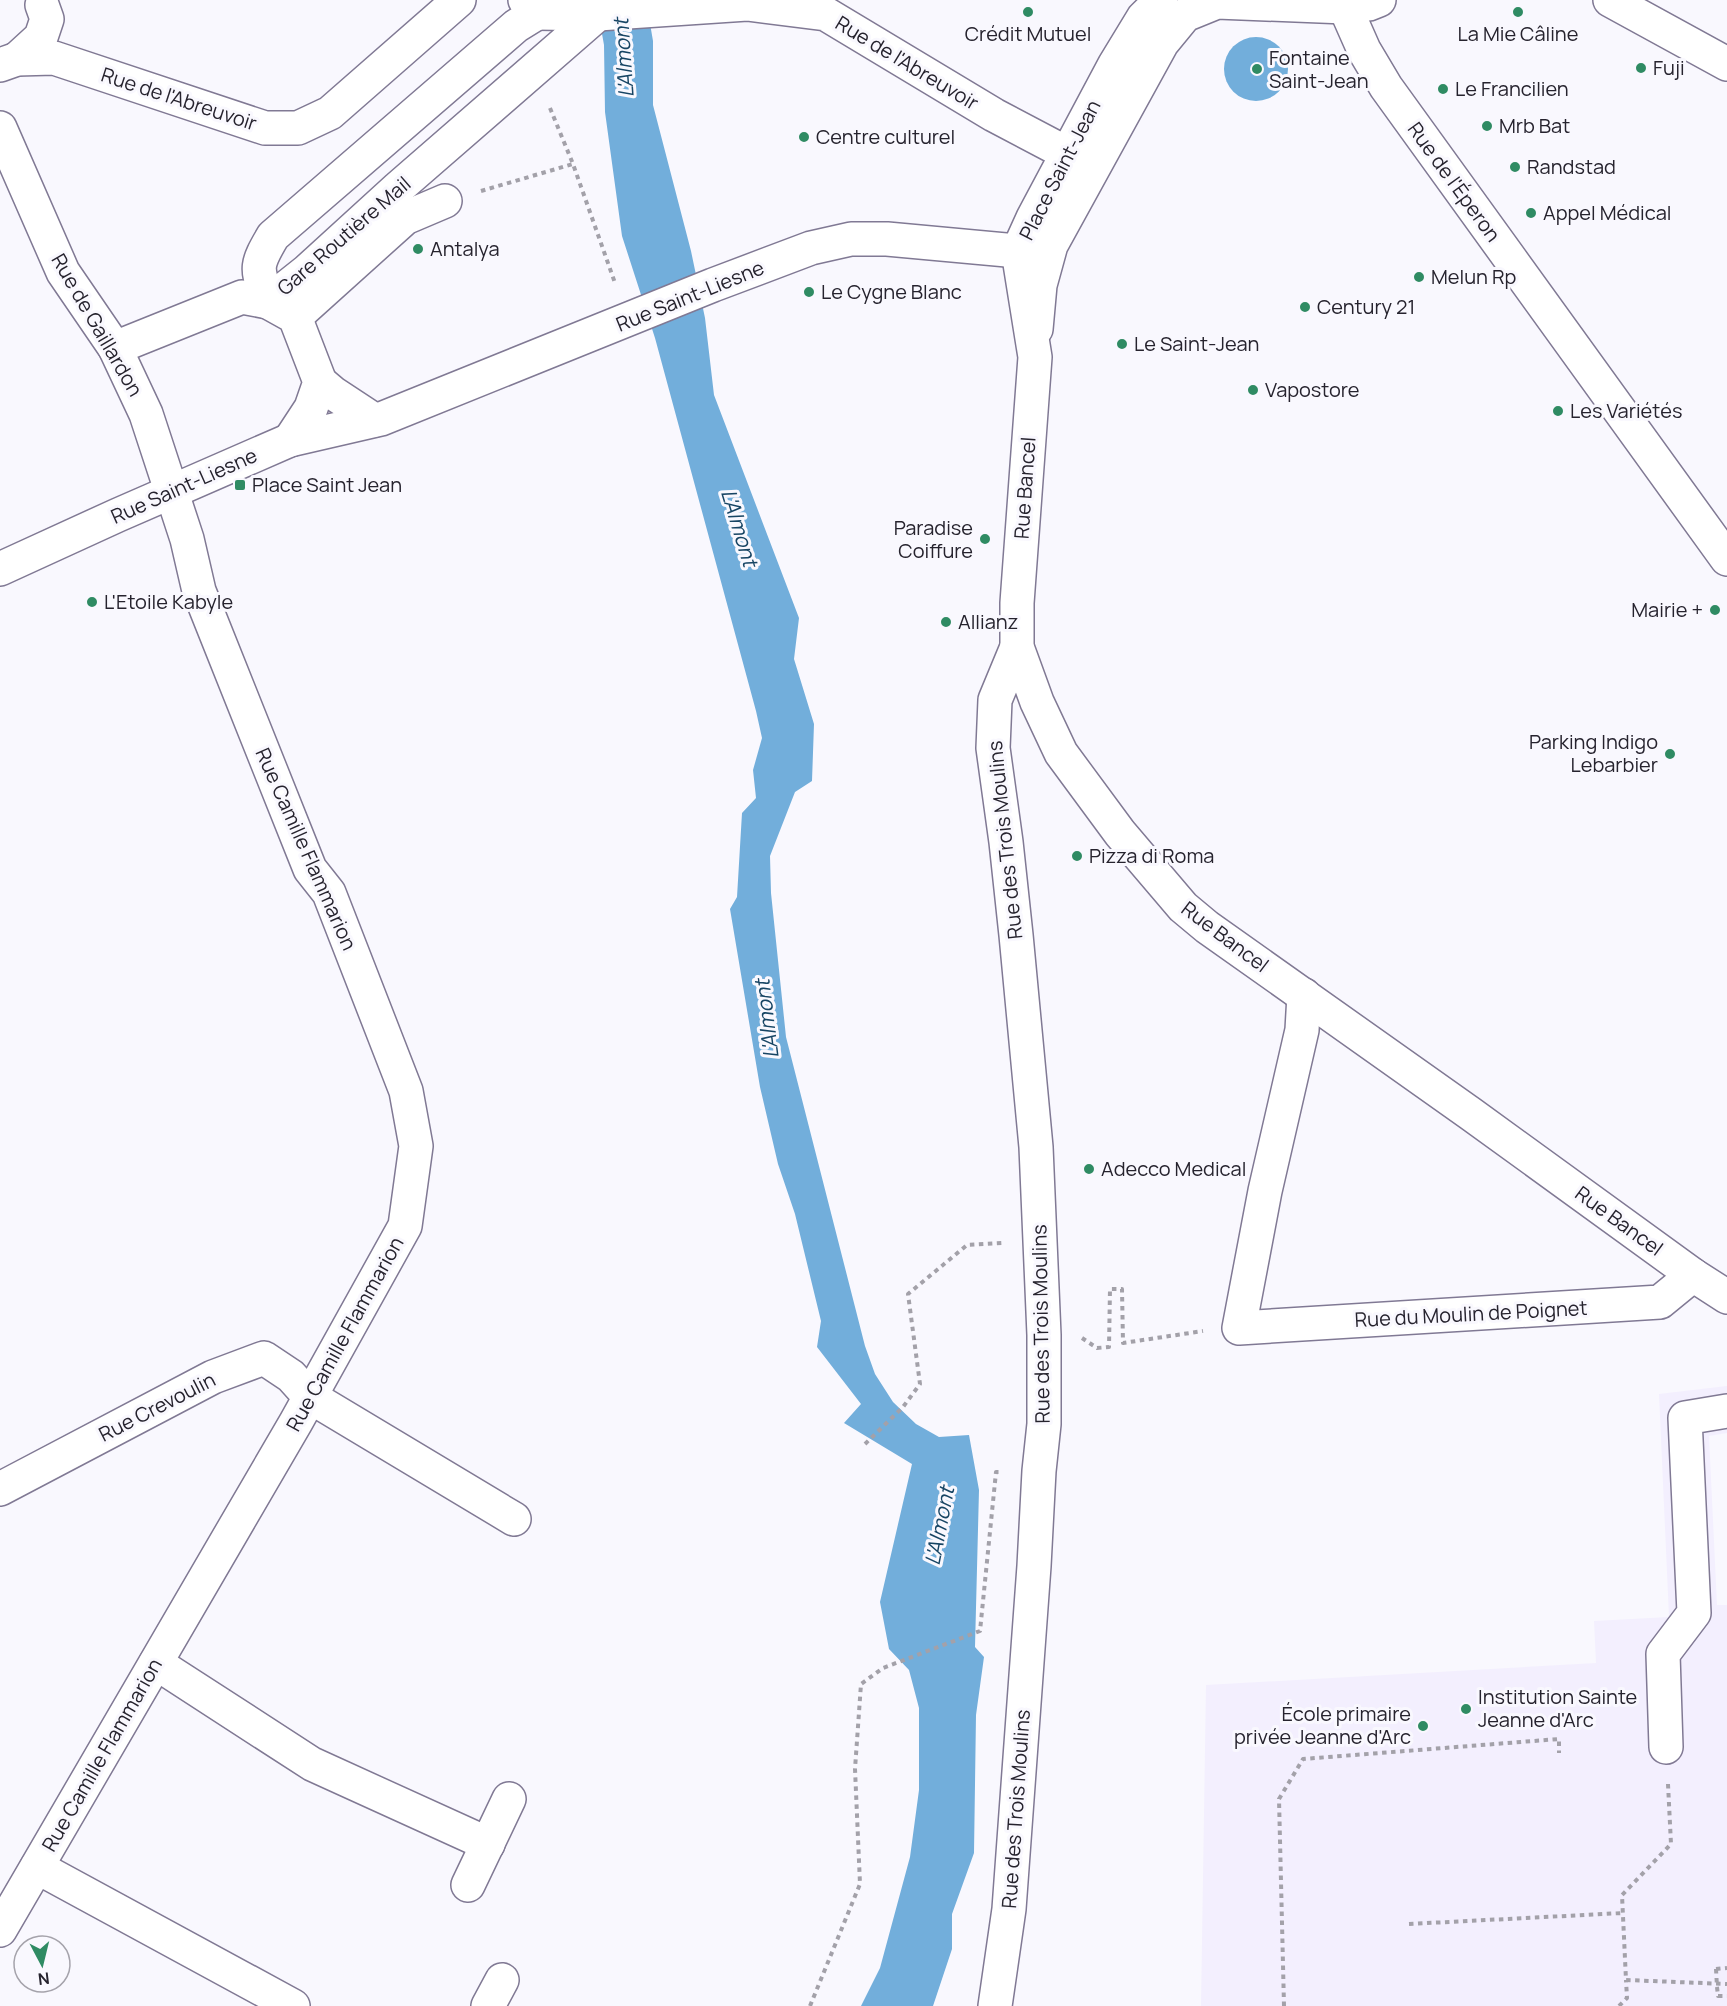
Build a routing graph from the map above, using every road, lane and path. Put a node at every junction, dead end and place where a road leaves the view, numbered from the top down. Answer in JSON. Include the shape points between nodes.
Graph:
{"nodes":[{"id":1,"x":459,"y":0,"type":"edge"},
{"id":2,"x":1161,"y":0,"type":"edge"},
{"id":3,"x":1379,"y":0,"type":"edge"},
{"id":4,"x":1610,"y":0,"type":"edge"},
{"id":5,"x":1346,"y":3,"type":"edge"},
{"id":6,"x":42,"y":5,"type":"dead end"},
{"id":7,"x":531,"y":6,"type":"edge"},
{"id":8,"x":598,"y":14,"type":"junction"},
{"id":9,"x":545,"y":58,"type":"junction"},
{"id":10,"x":8,"y":62,"type":"edge"},
{"id":11,"x":1727,"y":64,"type":"edge"},
{"id":12,"x":0,"y":128,"type":"edge"},
{"id":13,"x":1068,"y":154,"type":"junction"},
{"id":14,"x":573,"y":164,"type":"junction"},
{"id":15,"x":445,"y":201,"type":"joint"},
{"id":16,"x":1018,"y":251,"type":"junction"},
{"id":17,"x":282,"y":310,"type":"junction"},
{"id":18,"x":628,"y":320,"type":"junction"},
{"id":19,"x":115,"y":348,"type":"junction"},
{"id":20,"x":1035,"y":357,"type":"junction"},
{"id":21,"x":320,"y":382,"type":"junction"},
{"id":22,"x":374,"y":420,"type":"junction"},
{"id":23,"x":290,"y":440,"type":"junction"},
{"id":24,"x":172,"y":492,"type":"junction"},
{"id":25,"x":1727,"y":559,"type":"edge"},
{"id":26,"x":0,"y":569,"type":"edge"},
{"id":27,"x":1017,"y":647,"type":"junction"},
{"id":28,"x":1304,"y":995,"type":"junction"},
{"id":29,"x":1008,"y":1242,"type":"dead end"},
{"id":30,"x":1693,"y":1275,"type":"junction"},
{"id":31,"x":1727,"y":1297,"type":"edge"},
{"id":32,"x":1239,"y":1328,"type":"junction"},
{"id":33,"x":1097,"y":1348,"type":"dead end"},
{"id":34,"x":309,"y":1396,"type":"junction"},
{"id":35,"x":1727,"y":1411,"type":"edge"},
{"id":36,"x":864,"y":1444,"type":"dead end"},
{"id":37,"x":995,"y":1483,"type":"dead end"},
{"id":38,"x":0,"y":1489,"type":"edge"},
{"id":39,"x":514,"y":1519,"type":"dead end"},
{"id":40,"x":156,"y":1663,"type":"junction"},
{"id":41,"x":1666,"y":1747,"type":"joint"},
{"id":42,"x":1559,"y":1753,"type":"dead end"},
{"id":43,"x":509,"y":1799,"type":"dead end"},
{"id":44,"x":488,"y":1844,"type":"junction"},
{"id":45,"x":37,"y":1867,"type":"junction"},
{"id":46,"x":468,"y":1885,"type":"dead end"},
{"id":47,"x":1623,"y":1913,"type":"junction"},
{"id":48,"x":1409,"y":1924,"type":"dead end"},
{"id":49,"x":0,"y":1930,"type":"edge"},
{"id":50,"x":1727,"y":1968,"type":"edge"},
{"id":51,"x":1626,"y":1980,"type":"junction"},
{"id":52,"x":1727,"y":1984,"type":"edge"},
{"id":53,"x":1727,"y":1996,"type":"edge"},
{"id":54,"x":293,"y":2006,"type":"edge"},
{"id":55,"x":810,"y":2006,"type":"edge"},
{"id":56,"x":995,"y":2006,"type":"edge"},
{"id":57,"x":1284,"y":2006,"type":"edge"},
{"id":58,"x":1619,"y":2006,"type":"edge"}],
"edges":[{"from":1,"to":10,"type":"street","name":"Rue de l'Abreuvoir","via":[[330,113],[298,128],[265,128],[54,58]]},
{"from":2,"to":13,"type":"street","name":"Place Saint-Jean","via":[[1143,18],[1115,64]]},
{"from":3,"to":5,"type":"street","via":[[1369,4]]},
{"from":4,"to":11,"type":"street"},
{"from":5,"to":20,"type":"street","via":[[1217,2],[1185,15],[1162,43],[1051,245],[1040,285]]},
{"from":5,"to":25,"type":"street","name":"Rue de l'Éperon","via":[[1364,50],[1386,87]]},
{"from":6,"to":10,"type":"street","via":[[47,20],[42,38]]},
{"from":7,"to":8,"type":"street","name":"Rue de l'Abreuvoir"},
{"from":7,"to":17,"type":"street","name":"Gare Routière Mail","via":[[516,26],[273,236],[261,255],[258,270]]},
{"from":8,"to":9,"type":"street","name":"Gare Routière Mail"},
{"from":8,"to":13,"type":"street","name":"Rue de l'Abreuvoir","via":[[747,4],[826,14],[994,115]]},
{"from":9,"to":14,"type":"path","via":[[553,67],[539,81]]},
{"from":9,"to":17,"type":"street","name":"Gare Routière Mail","via":[[307,271]]},
{"from":12,"to":19,"type":"street","name":"Rue de Gaillardon","via":[[63,272]]},
{"from":13,"to":16,"type":"street","name":"Place Saint-Jean"},
{"from":14,"to":15,"type":"path"},
{"from":14,"to":18,"type":"path"},
{"from":15,"to":17,"type":"street","via":[[405,218]]},
{"from":16,"to":18,"type":"street","name":"Rue Saint-Liesne","via":[[851,238],[811,248]]},
{"from":16,"to":20,"type":"street","name":"Place Saint-Jean"},
{"from":17,"to":19,"type":"street","via":[[242,297]]},
{"from":17,"to":21,"type":"street"},
{"from":18,"to":22,"type":"street","name":"Rue Saint-Liesne"},
{"from":19,"to":24,"type":"street","name":"Rue de Gaillardon","via":[[146,414]]},
{"from":20,"to":27,"type":"street","name":"Rue Bancel"},
{"from":21,"to":22,"type":"street"},
{"from":21,"to":23,"type":"street","via":[[311,408]]},
{"from":22,"to":23,"type":"street","name":"Rue Saint-Liesne"},
{"from":23,"to":24,"type":"street","name":"Rue Saint-Liesne"},
{"from":24,"to":26,"type":"street","name":"Rue Saint-Liesne"},
{"from":24,"to":34,"type":"street","name":"Rue Camille Flammarion","via":[[199,591],[310,869],[329,892],[405,1091],[416,1146],[405,1226]]},
{"from":27,"to":28,"type":"street","name":"Rue Bancel","via":[[1037,702],[1062,753],[1120,833],[1183,907]]},
{"from":27,"to":56,"type":"street","name":"Rue des Trois Moulins","via":[[995,700],[993,748],[1016,935],[1035,1147],[1044,1425],[1009,1909]]},
{"from":28,"to":30,"type":"street","name":"Rue Bancel"},
{"from":28,"to":32,"type":"street","via":[[1302,1030]]},
{"from":29,"to":36,"type":"path","via":[[967,1245],[908,1294],[920,1384],[903,1407]]},
{"from":30,"to":31,"type":"street","name":"Rue Bancel"},
{"from":30,"to":32,"type":"street","name":"Rue du Moulin de Poignet","via":[[1660,1302]]},
{"from":32,"to":33,"type":"path","via":[[1123,1343],[1122,1289],[1110,1289],[1109,1347]]},
{"from":34,"to":38,"type":"street","name":"Rue Crevoulin","via":[[291,1376],[264,1358],[213,1377]]},
{"from":34,"to":39,"type":"street"},
{"from":34,"to":40,"type":"street","name":"Rue Camille Flammarion"},
{"from":35,"to":41,"type":"street","via":[[1685,1418],[1694,1613],[1663,1654]]},
{"from":37,"to":55,"type":"path","via":[[980,1631],[883,1668],[861,1684],[855,1769],[860,1884]]},
{"from":40,"to":44,"type":"street","via":[[312,1764]]},
{"from":40,"to":45,"type":"street","name":"Rue Camille Flammarion"},
{"from":41,"to":47,"type":"path","via":[[1671,1844],[1622,1895]]},
{"from":42,"to":57,"type":"path","via":[[1558,1739],[1303,1759],[1279,1799]]},
{"from":43,"to":44,"type":"street"},
{"from":44,"to":46,"type":"street"},
{"from":45,"to":49,"type":"street","name":"Rue Camille Flammarion"},
{"from":45,"to":54,"type":"street"},
{"from":47,"to":48,"type":"path"},
{"from":47,"to":51,"type":"path"},
{"from":50,"to":53,"type":"path","bridge":true,"via":[[1716,1970],[1718,1996]]},
{"from":51,"to":52,"type":"path"},
{"from":51,"to":58,"type":"path","via":[[1627,1998]]}]}
